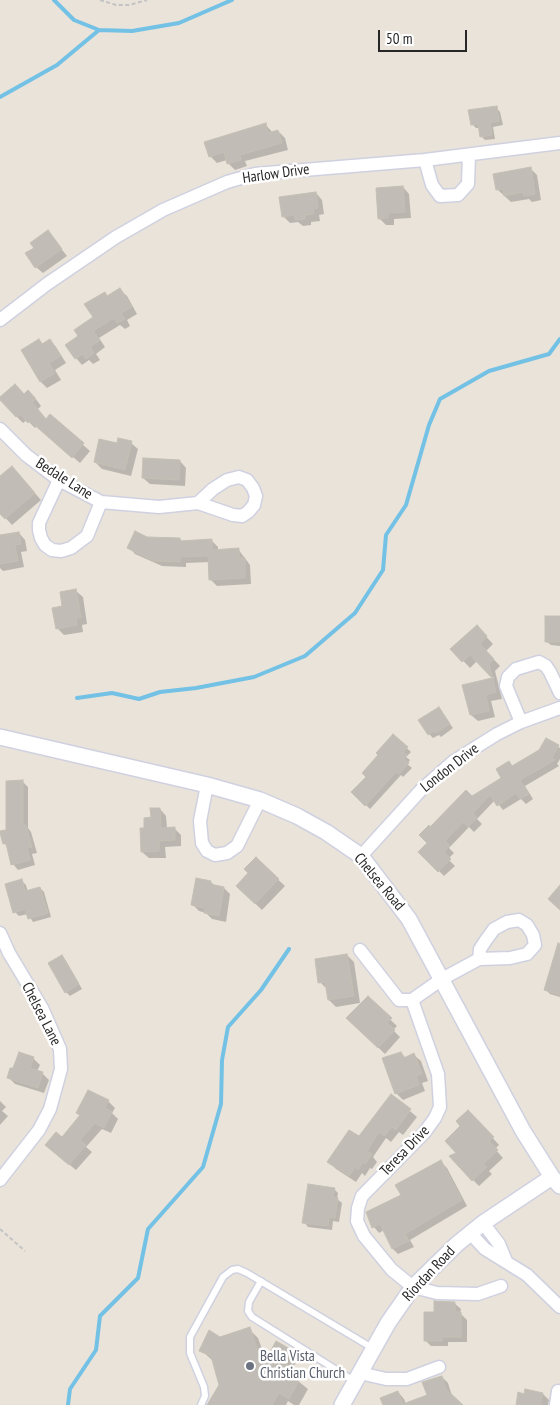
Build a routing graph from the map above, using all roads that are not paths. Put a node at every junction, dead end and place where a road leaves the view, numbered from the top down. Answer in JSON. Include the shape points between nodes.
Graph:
{"nodes":[{"id":1,"x":560,"y":144,"type":"edge"},
{"id":2,"x":469,"y":155,"type":"junction"},
{"id":3,"x":425,"y":160,"type":"junction"},
{"id":4,"x":0,"y":320,"type":"edge"},
{"id":5,"x":0,"y":430,"type":"edge"},
{"id":6,"x":60,"y":480,"type":"junction"},
{"id":7,"x":101,"y":502,"type":"junction"},
{"id":8,"x":198,"y":503,"type":"dead end"},
{"id":9,"x":560,"y":693,"type":"edge"},
{"id":10,"x":560,"y":708,"type":"edge"},
{"id":11,"x":521,"y":722,"type":"junction"},
{"id":12,"x":0,"y":737,"type":"edge"},
{"id":13,"x":207,"y":785,"type":"junction"},
{"id":14,"x":260,"y":800,"type":"junction"},
{"id":15,"x":361,"y":856,"type":"junction"},
{"id":16,"x":0,"y":933,"type":"edge"},
{"id":17,"x":360,"y":950,"type":"dead end"},
{"id":18,"x":4,"y":956,"type":"edge"},
{"id":19,"x":478,"y":959,"type":"dead end"},
{"id":20,"x":442,"y":979,"type":"junction"},
{"id":21,"x":412,"y":1000,"type":"junction"},
{"id":22,"x":0,"y":1180,"type":"edge"},
{"id":23,"x":556,"y":1182,"type":"edge"},
{"id":24,"x":483,"y":1223,"type":"junction"},
{"id":25,"x":470,"y":1233,"type":"junction"},
{"id":26,"x":506,"y":1261,"type":"junction"},
{"id":27,"x":261,"y":1281,"type":"junction"},
{"id":28,"x":501,"y":1286,"type":"dead end"},
{"id":29,"x":413,"y":1287,"type":"junction"},
{"id":30,"x":560,"y":1307,"type":"edge"},
{"id":31,"x":374,"y":1349,"type":"junction"},
{"id":32,"x":439,"y":1367,"type":"dead end"},
{"id":33,"x":358,"y":1378,"type":"junction"},
{"id":34,"x":558,"y":1391,"type":"dead end"},
{"id":35,"x":201,"y":1405,"type":"edge"},
{"id":36,"x":342,"y":1405,"type":"edge"},
{"id":37,"x":556,"y":1405,"type":"edge"}],
"edges":[{"from":1,"to":2,"type":"street","name":"Harlow Drive"},
{"from":2,"to":3,"type":"street","name":"Harlow Drive"},
{"from":2,"to":3,"type":"street","via":[[468,184],[458,195],[440,196],[432,185]]},
{"from":3,"to":4,"type":"street","name":"Harlow Drive","via":[[255,174],[227,182],[163,210],[116,237]]},
{"from":5,"to":6,"type":"street","name":"Bedale Lane","via":[[26,455]]},
{"from":6,"to":7,"type":"street","name":"Bedale Lane"},
{"from":6,"to":7,"type":"street","via":[[39,523],[41,538],[52,550],[71,548],[87,536]]},
{"from":7,"to":8,"type":"street","name":"Bedale Lane","via":[[159,507]]},
{"from":9,"to":11,"type":"street","via":[[546,666],[539,662],[516,669],[508,677],[506,686]]},
{"from":10,"to":11,"type":"street","name":"London Drive"},
{"from":11,"to":15,"type":"street","name":"London Drive","via":[[454,761],[420,790]]},
{"from":12,"to":13,"type":"street","name":"Chelsea Road"},
{"from":13,"to":14,"type":"street","name":"Chelsea Road"},
{"from":13,"to":14,"type":"street","via":[[200,821],[202,843],[215,855],[227,853],[237,846]]},
{"from":14,"to":15,"type":"street","name":"Chelsea Road","via":[[326,832]]},
{"from":15,"to":20,"type":"street","name":"Chelsea Road","via":[[409,919]]},
{"from":16,"to":18,"type":"street","name":"Chelsea Lane"},
{"from":17,"to":21,"type":"street","via":[[399,1000]]},
{"from":18,"to":22,"type":"street","name":"Chelsea Lane","via":[[42,1008],[60,1049],[61,1069],[43,1123]]},
{"from":19,"to":20,"type":"street"},
{"from":20,"to":21,"type":"street"},
{"from":20,"to":23,"type":"street","name":"Chelsea Road","via":[[519,1123]]},
{"from":21,"to":29,"type":"street","name":"Teresa Drive","via":[[438,1074],[440,1106],[424,1133],[362,1196],[357,1221],[364,1236],[392,1270]]},
{"from":23,"to":24,"type":"street","name":"Riordan Road"},
{"from":24,"to":25,"type":"street","name":"Riordan Road"},
{"from":24,"to":26,"type":"street"},
{"from":25,"to":26,"type":"street","via":[[485,1249]]},
{"from":25,"to":29,"type":"street","name":"Riordan Road"},
{"from":26,"to":30,"type":"street","via":[[527,1275]]},
{"from":27,"to":31,"type":"lane"},
{"from":27,"to":33,"type":"lane","via":[[249,1302],[248,1311],[252,1317]]},
{"from":27,"to":35,"type":"lane","via":[[238,1269],[232,1270],[223,1277],[190,1336],[190,1353],[204,1387]]},
{"from":28,"to":29,"type":"street","via":[[478,1294],[437,1294]]},
{"from":29,"to":31,"type":"street","name":"Riordan Road"},
{"from":31,"to":33,"type":"street","name":"Riordan Road"},
{"from":32,"to":33,"type":"street","via":[[407,1379]]},
{"from":33,"to":36,"type":"street","name":"Riordan Road"},
{"from":34,"to":37,"type":"street"}]}
